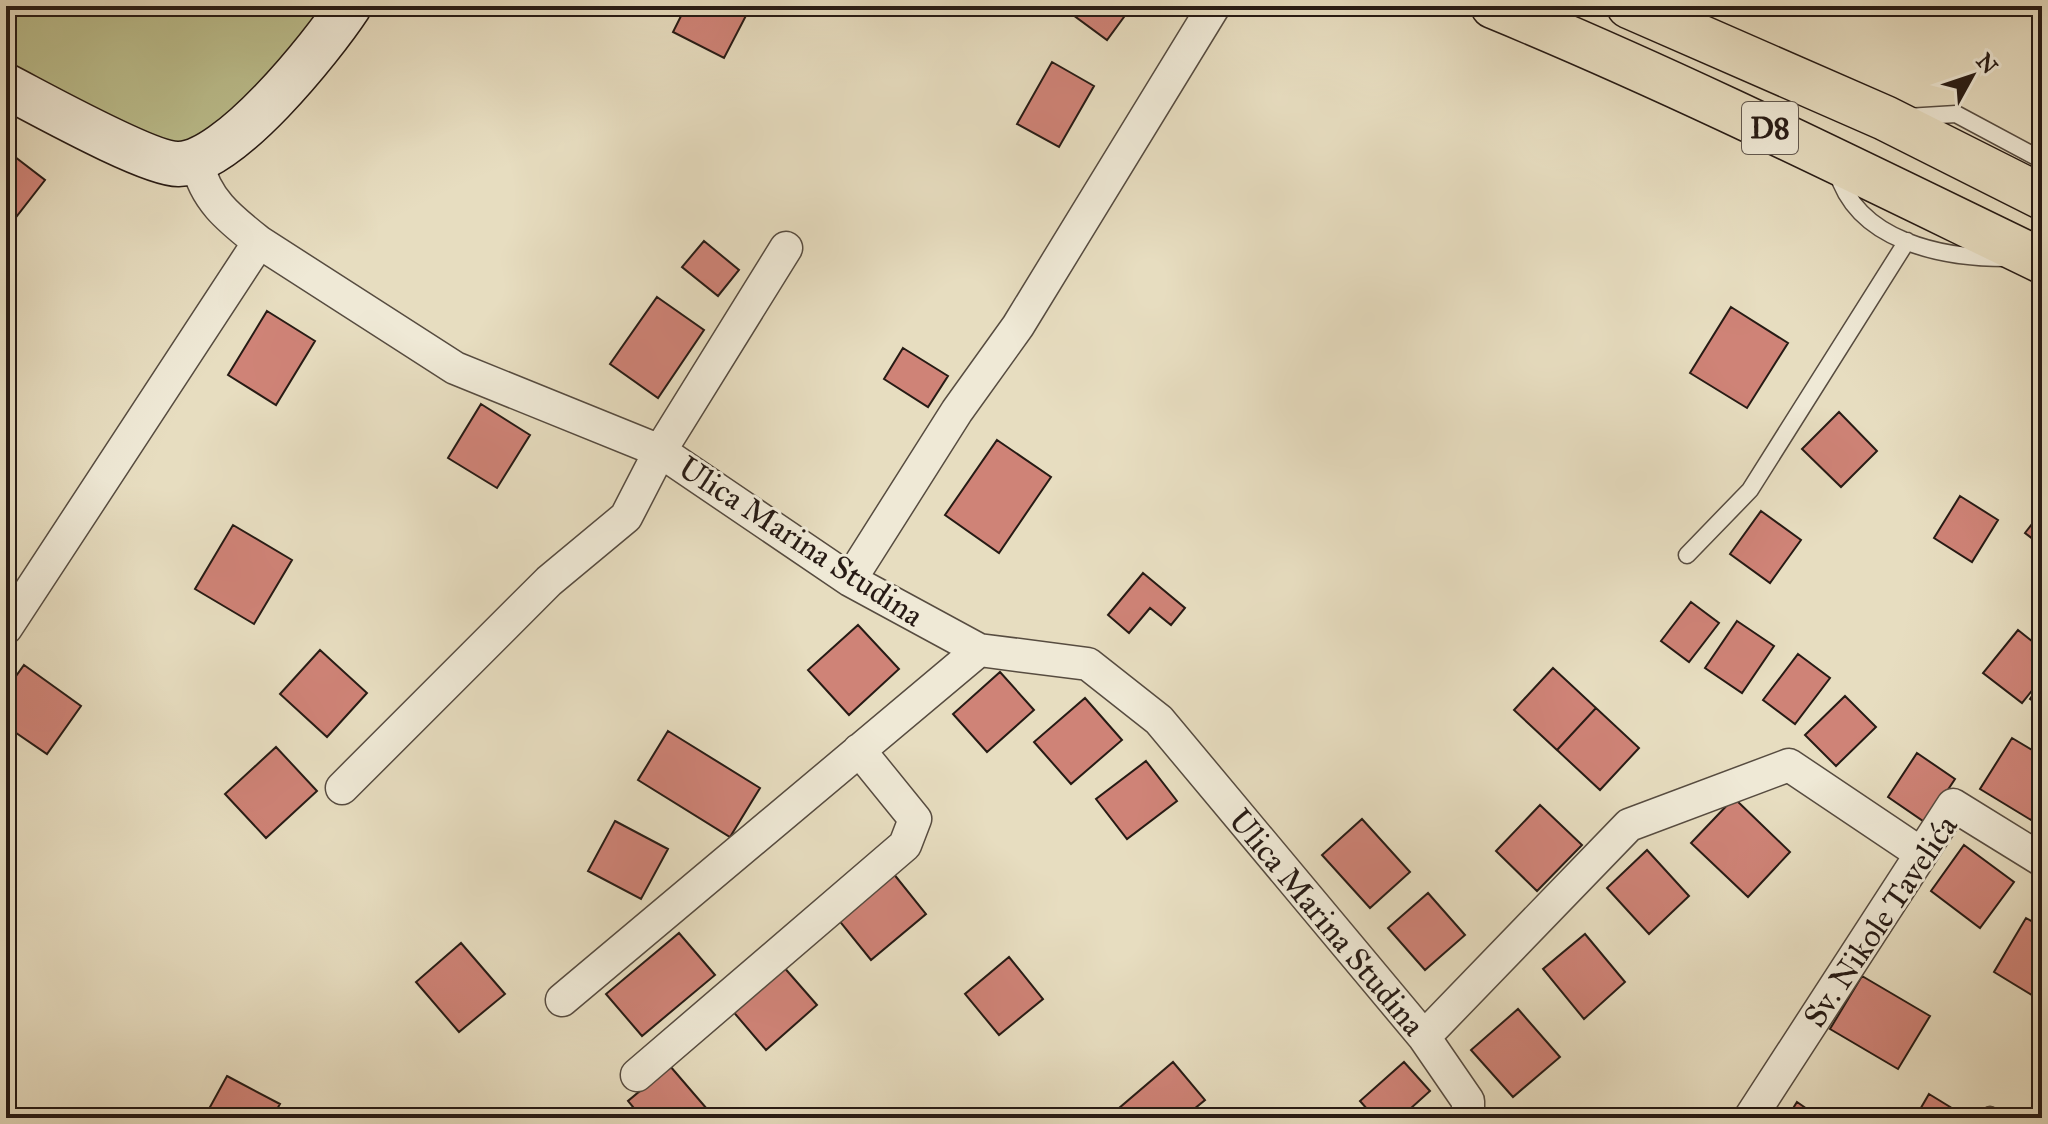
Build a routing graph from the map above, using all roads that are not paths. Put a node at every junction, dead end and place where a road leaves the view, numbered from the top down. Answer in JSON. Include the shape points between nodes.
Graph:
{"nodes":[{"id":1,"x":349,"y":6,"type":"edge"},
{"id":2,"x":1214,"y":6,"type":"edge"},
{"id":3,"x":1493,"y":6,"type":"edge"},
{"id":4,"x":1629,"y":6,"type":"edge"},
{"id":5,"x":6,"y":86,"type":"edge"},
{"id":6,"x":1885,"y":118,"type":"junction"},
{"id":7,"x":1834,"y":158,"type":"junction"},
{"id":8,"x":2042,"y":160,"type":"edge"},
{"id":9,"x":197,"y":162,"type":"junction"},
{"id":10,"x":2042,"y":197,"type":"edge"},
{"id":11,"x":1907,"y":241,"type":"junction"},
{"id":12,"x":259,"y":242,"type":"junction"},
{"id":13,"x":786,"y":248,"type":"dead end"},
{"id":14,"x":2039,"y":259,"type":"edge"},
{"id":15,"x":660,"y":451,"type":"junction"},
{"id":16,"x":1687,"y":555,"type":"dead end"},
{"id":17,"x":850,"y":580,"type":"junction"},
{"id":18,"x":6,"y":628,"type":"edge"},
{"id":19,"x":979,"y":650,"type":"junction"},
{"id":20,"x":859,"y":750,"type":"junction"},
{"id":21,"x":342,"y":788,"type":"dead end"},
{"id":22,"x":1920,"y":853,"type":"junction"},
{"id":23,"x":2042,"y":860,"type":"edge"},
{"id":24,"x":562,"y":1000,"type":"dead end"},
{"id":25,"x":1424,"y":1037,"type":"junction"},
{"id":26,"x":637,"y":1075,"type":"dead end"},
{"id":27,"x":1468,"y":1118,"type":"edge"},
{"id":28,"x":1750,"y":1118,"type":"edge"}],
"edges":[{"from":1,"to":9,"type":"street","via":[[324,44],[289,81],[220,151]]},
{"from":2,"to":17,"type":"street","via":[[1018,326]]},
{"from":3,"to":7,"type":"main road","number":"D8"},
{"from":4,"to":6,"type":"main road","number":"D8"},
{"from":5,"to":9,"type":"street","via":[[150,157],[176,164]]},
{"from":6,"to":8,"type":"lane","via":[[1956,114]]},
{"from":6,"to":10,"type":"main road","number":"D8"},
{"from":7,"to":11,"type":"lane","via":[[1852,201],[1880,228]]},
{"from":7,"to":14,"type":"main road","number":"D8"},
{"from":9,"to":12,"type":"street","name":"Ulica Marina Studina","via":[[203,186]]},
{"from":11,"to":14,"type":"lane","via":[[1927,251],[1971,258]]},
{"from":11,"to":16,"type":"lane","via":[[1750,490]]},
{"from":12,"to":15,"type":"street","name":"Ulica Marina Studina","via":[[455,368]]},
{"from":12,"to":18,"type":"street"},
{"from":13,"to":15,"type":"street"},
{"from":15,"to":17,"type":"street","name":"Ulica Marina Studina"},
{"from":15,"to":21,"type":"street","via":[[626,517],[549,581]]},
{"from":17,"to":19,"type":"street","name":"Ulica Marina Studina"},
{"from":19,"to":20,"type":"street"},
{"from":19,"to":25,"type":"street","name":"Ulica Marina Studina","via":[[1088,664],[1159,720]]},
{"from":20,"to":24,"type":"street"},
{"from":20,"to":26,"type":"street","via":[[915,819],[905,845]]},
{"from":22,"to":23,"type":"street","name":"Sv. Nikole Tavelića","via":[[1953,805]]},
{"from":22,"to":25,"type":"street","via":[[1789,765],[1629,825]]},
{"from":22,"to":28,"type":"street","name":"Sv. Nikole Tavelića"},
{"from":25,"to":27,"type":"street","name":"Ulica Marina Studina","via":[[1468,1101]]}]}
